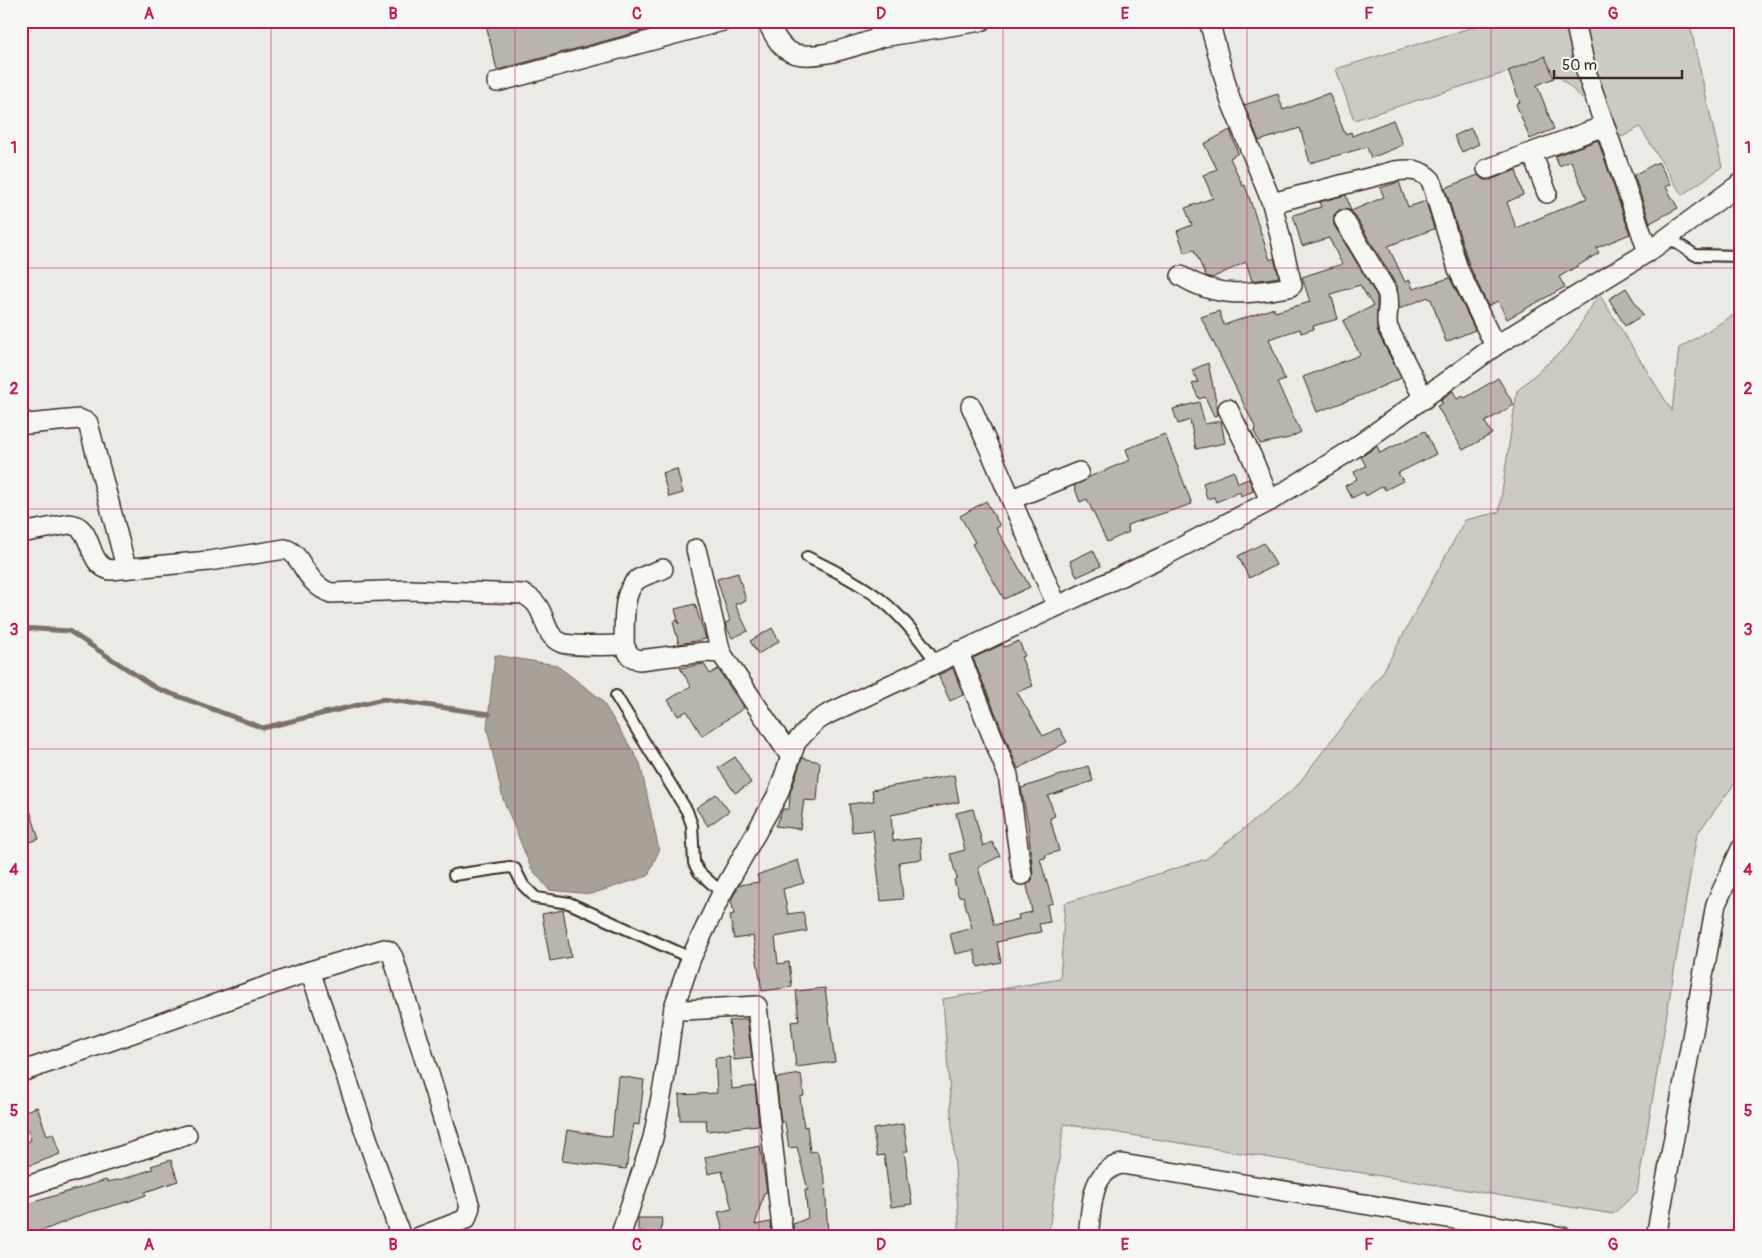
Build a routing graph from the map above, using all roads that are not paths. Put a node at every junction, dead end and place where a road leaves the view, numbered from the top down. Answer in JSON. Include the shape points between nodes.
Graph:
{"nodes":[{"id":1,"x":723,"y":21,"type":"edge"},
{"id":2,"x":767,"y":21,"type":"edge"},
{"id":3,"x":981,"y":21,"type":"edge"},
{"id":4,"x":1209,"y":21,"type":"edge"},
{"id":5,"x":1575,"y":21,"type":"edge"},
{"id":6,"x":691,"y":26,"type":"edge"},
{"id":7,"x":880,"y":29,"type":"edge"},
{"id":8,"x":497,"y":82,"type":"dead end"},
{"id":9,"x":1604,"y":126,"type":"junction"},
{"id":10,"x":1532,"y":153,"type":"junction"},
{"id":11,"x":1488,"y":169,"type":"dead end"},
{"id":12,"x":1741,"y":183,"type":"edge"},
{"id":13,"x":1547,"y":193,"type":"dead end"},
{"id":14,"x":1272,"y":203,"type":"junction"},
{"id":15,"x":1344,"y":220,"type":"dead end"},
{"id":16,"x":1668,"y":238,"type":"junction"},
{"id":17,"x":1648,"y":252,"type":"junction"},
{"id":18,"x":1741,"y":256,"type":"edge"},
{"id":19,"x":1181,"y":276,"type":"dead end"},
{"id":20,"x":1495,"y":346,"type":"junction"},
{"id":21,"x":1424,"y":399,"type":"junction"},
{"id":22,"x":971,"y":406,"type":"dead end"},
{"id":23,"x":1228,"y":408,"type":"dead end"},
{"id":24,"x":21,"y":419,"type":"edge"},
{"id":25,"x":1079,"y":472,"type":"dead end"},
{"id":26,"x":1012,"y":499,"type":"junction"},
{"id":27,"x":1270,"y":501,"type":"junction"},
{"id":28,"x":21,"y":533,"type":"edge"},
{"id":29,"x":696,"y":549,"type":"dead end"},
{"id":30,"x":807,"y":558,"type":"dead end"},
{"id":31,"x":126,"y":567,"type":"junction"},
{"id":32,"x":663,"y":569,"type":"dead end"},
{"id":33,"x":1057,"y":606,"type":"junction"},
{"id":34,"x":624,"y":645,"type":"junction"},
{"id":35,"x":958,"y":651,"type":"junction"},
{"id":36,"x":721,"y":653,"type":"junction"},
{"id":37,"x":936,"y":662,"type":"junction"},
{"id":38,"x":616,"y":696,"type":"dead end"},
{"id":39,"x":792,"y":757,"type":"junction"},
{"id":40,"x":1741,"y":849,"type":"edge"},
{"id":41,"x":454,"y":875,"type":"dead end"},
{"id":42,"x":1022,"y":875,"type":"dead end"},
{"id":43,"x":722,"y":893,"type":"junction"},
{"id":44,"x":691,"y":958,"type":"junction"},
{"id":45,"x":310,"y":971,"type":"junction"},
{"id":46,"x":674,"y":1007,"type":"junction"},
{"id":47,"x":21,"y":1072,"type":"edge"},
{"id":48,"x":187,"y":1134,"type":"dead end"},
{"id":49,"x":21,"y":1188,"type":"edge"},
{"id":50,"x":402,"y":1237,"type":"edge"},
{"id":51,"x":419,"y":1237,"type":"edge"},
{"id":52,"x":620,"y":1237,"type":"edge"},
{"id":53,"x":783,"y":1237,"type":"edge"},
{"id":54,"x":1088,"y":1237,"type":"edge"},
{"id":55,"x":1563,"y":1237,"type":"edge"},
{"id":56,"x":1656,"y":1237,"type":"edge"}],
"edges":[{"from":1,"to":6,"type":"street"},
{"from":2,"to":7,"type":"street","via":[[781,43],[793,53],[828,54]]},
{"from":3,"to":7,"type":"street"},
{"from":4,"to":14,"type":"street","via":[[1230,99]]},
{"from":5,"to":9,"type":"street","via":[[1586,71]]},
{"from":6,"to":8,"type":"street"},
{"from":9,"to":10,"type":"street"},
{"from":9,"to":17,"type":"street"},
{"from":10,"to":11,"type":"street"},
{"from":10,"to":13,"type":"street"},
{"from":12,"to":16,"type":"street"},
{"from":14,"to":19,"type":"street","via":[[1291,286],[1245,295],[1194,284]]},
{"from":14,"to":20,"type":"street","via":[[1395,171],[1414,169],[1424,173],[1431,180],[1458,269]]},
{"from":15,"to":21,"type":"street","via":[[1387,292],[1390,303],[1386,316],[1388,328]]},
{"from":16,"to":17,"type":"street"},
{"from":16,"to":18,"type":"lane","via":[[1695,255]]},
{"from":17,"to":20,"type":"street"},
{"from":20,"to":21,"type":"street"},
{"from":21,"to":27,"type":"street"},
{"from":22,"to":26,"type":"street"},
{"from":23,"to":27,"type":"street","via":[[1252,455]]},
{"from":24,"to":31,"type":"street","via":[[28,424],[78,419],[88,423]]},
{"from":25,"to":26,"type":"street"},
{"from":26,"to":33,"type":"street"},
{"from":27,"to":33,"type":"street"},
{"from":28,"to":31,"type":"street","via":[[72,524],[82,531],[102,568]]},
{"from":29,"to":36,"type":"street"},
{"from":30,"to":37,"type":"lane","via":[[873,592],[900,616]]},
{"from":31,"to":34,"type":"street","via":[[209,561],[285,549],[294,553],[312,582],[331,593],[409,590],[523,594],[540,606],[553,638],[563,644]]},
{"from":32,"to":34,"type":"street","via":[[637,580],[632,587],[626,609]]},
{"from":33,"to":35,"type":"street"},
{"from":34,"to":36,"type":"street","via":[[630,656],[639,660]]},
{"from":35,"to":37,"type":"street"},
{"from":35,"to":42,"type":"street","via":[[1008,775]]},
{"from":36,"to":39,"type":"street"},
{"from":37,"to":39,"type":"street","via":[[815,722],[796,742]]},
{"from":38,"to":43,"type":"lane","via":[[687,811],[692,825],[694,862],[699,872]]},
{"from":39,"to":43,"type":"street","via":[[767,814]]},
{"from":40,"to":56,"type":"street","via":[[1716,904]]},
{"from":41,"to":44,"type":"lane","via":[[510,867],[515,869],[523,885],[536,898],[569,903]]},
{"from":43,"to":44,"type":"street"},
{"from":44,"to":46,"type":"street"},
{"from":45,"to":47,"type":"street"},
{"from":45,"to":50,"type":"street"},
{"from":45,"to":51,"type":"street","via":[[384,949],[393,957],[470,1207],[466,1219]]},
{"from":46,"to":52,"type":"street","via":[[653,1138]]},
{"from":46,"to":53,"type":"street","via":[[696,1010],[758,1006]]},
{"from":48,"to":49,"type":"street"},
{"from":54,"to":55,"type":"street","via":[[1096,1184],[1108,1169],[1122,1164]]}]}
